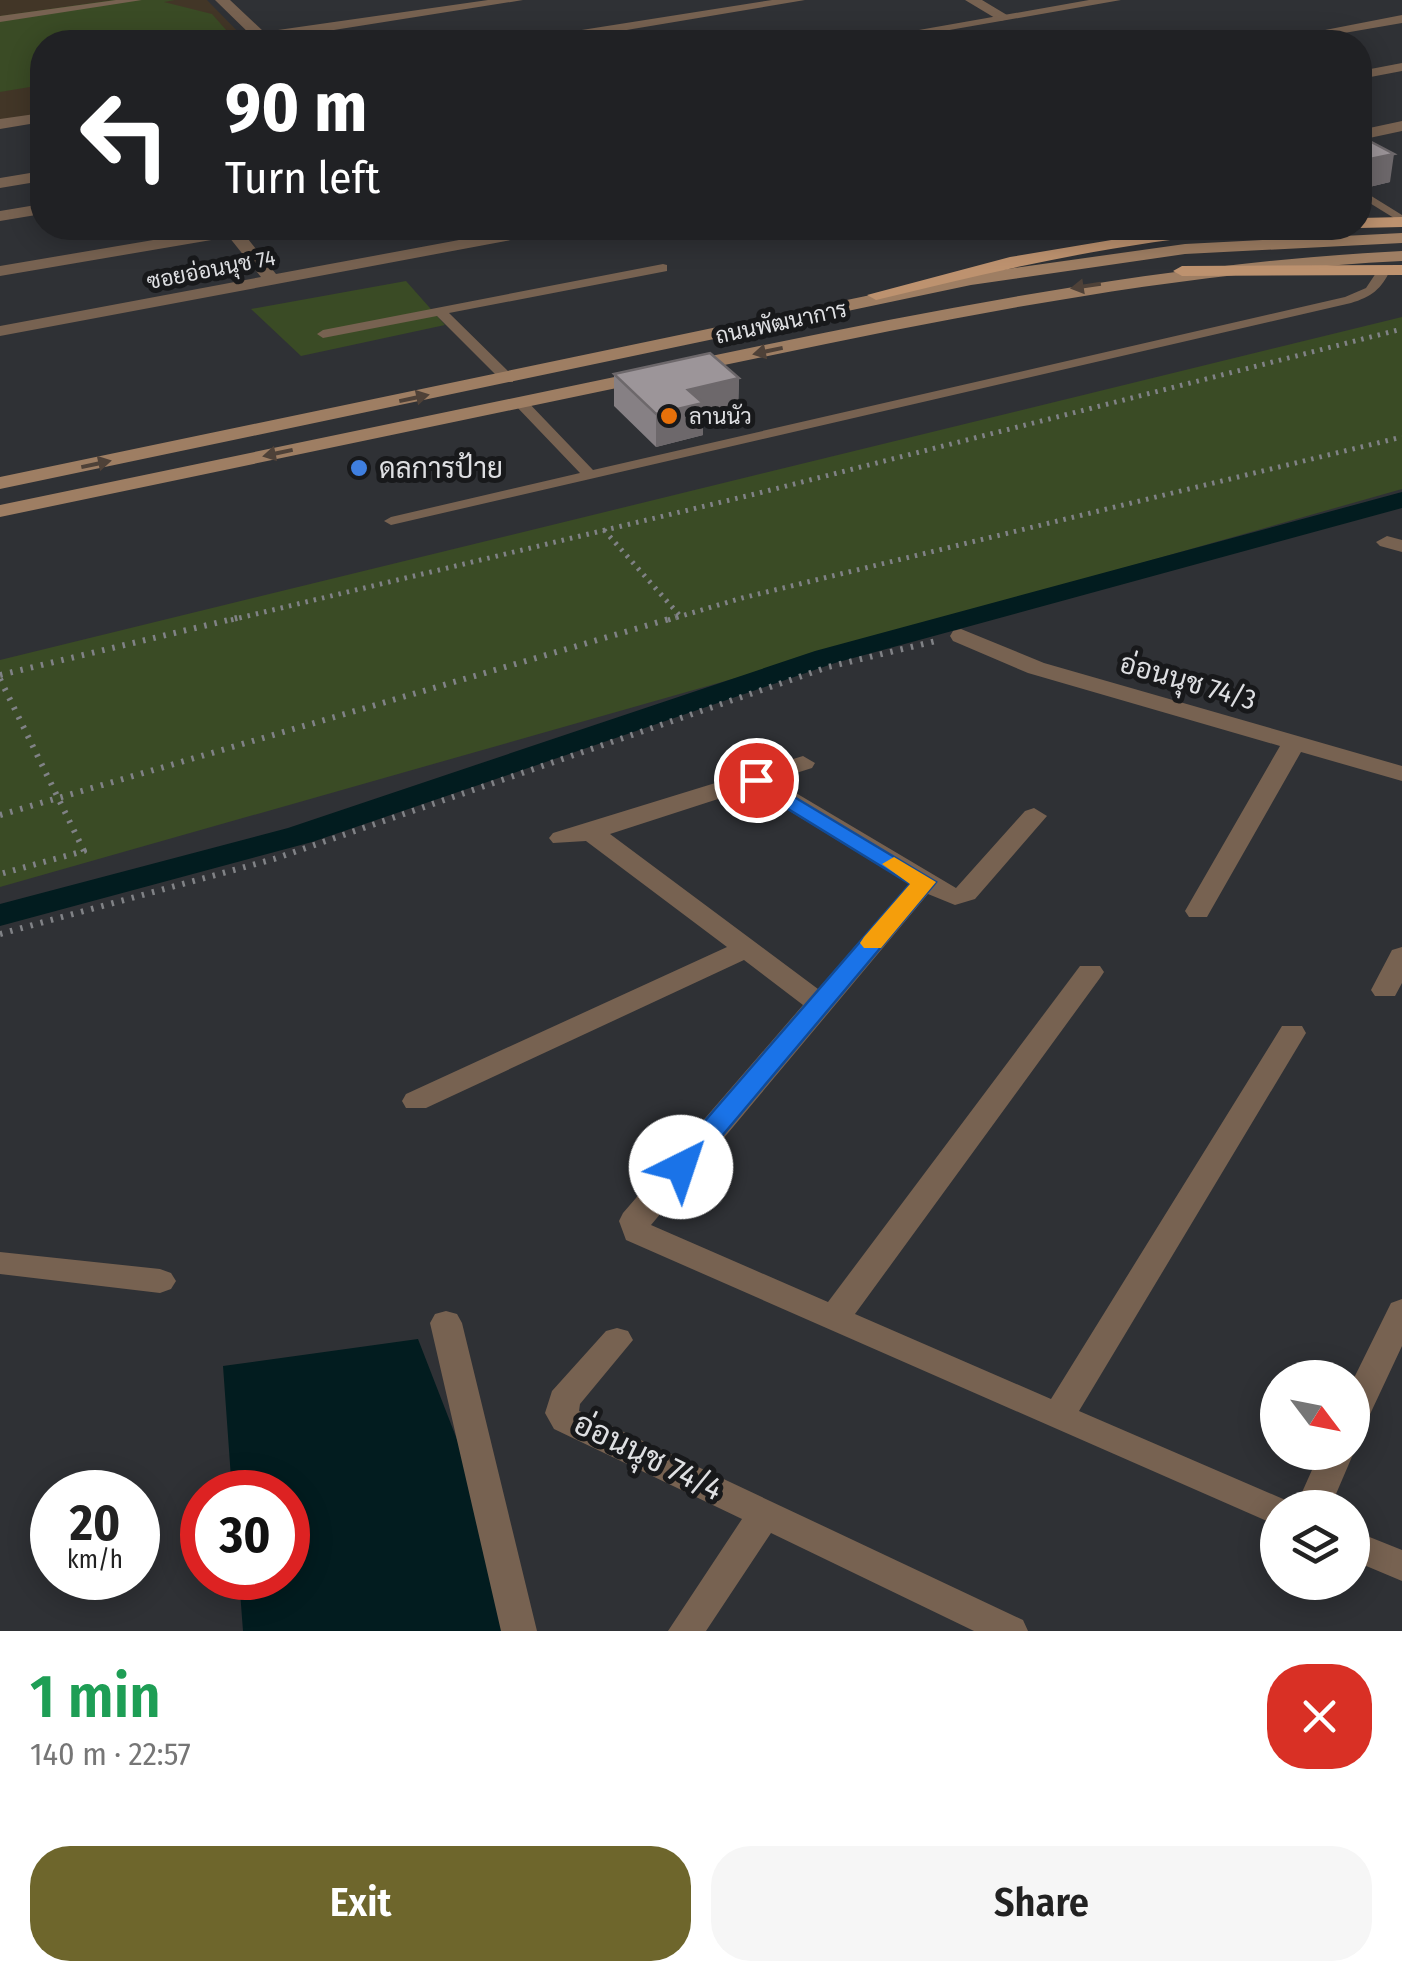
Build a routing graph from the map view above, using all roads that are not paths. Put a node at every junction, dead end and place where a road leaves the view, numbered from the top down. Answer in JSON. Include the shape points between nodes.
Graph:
{"nodes":[{"id":1,"x":137,"y":0,"type":"edge"},
{"id":2,"x":222,"y":0,"type":"edge"},
{"id":3,"x":516,"y":0,"type":"edge"},
{"id":4,"x":662,"y":0,"type":"edge"},
{"id":5,"x":798,"y":0,"type":"edge"},
{"id":6,"x":972,"y":0,"type":"edge"},
{"id":7,"x":1114,"y":0,"type":"edge"},
{"id":8,"x":688,"y":18,"type":"junction"},
{"id":9,"x":1005,"y":18,"type":"junction"},
{"id":10,"x":0,"y":19,"type":"edge"},
{"id":11,"x":1402,"y":19,"type":"edge"},
{"id":12,"x":253,"y":30,"type":"edge"},
{"id":13,"x":326,"y":30,"type":"edge"},
{"id":14,"x":610,"y":30,"type":"edge"},
{"id":15,"x":932,"y":30,"type":"edge"},
{"id":16,"x":1339,"y":30,"type":"edge"},
{"id":17,"x":1402,"y":67,"type":"edge"},
{"id":18,"x":1372,"y":73,"type":"edge"},
{"id":19,"x":30,"y":120,"type":"edge"},
{"id":20,"x":0,"y":124,"type":"edge"},
{"id":21,"x":1402,"y":126,"type":"edge"},
{"id":22,"x":1372,"y":132,"type":"edge"},
{"id":23,"x":30,"y":178,"type":"edge"},
{"id":24,"x":0,"y":183,"type":"edge"},
{"id":25,"x":1372,"y":200,"type":"edge"},
{"id":26,"x":30,"y":211,"type":"edge"},
{"id":27,"x":0,"y":216,"type":"edge"},
{"id":28,"x":1402,"y":221,"type":"edge"},
{"id":29,"x":1372,"y":222,"type":"edge"},
{"id":30,"x":1372,"y":238,"type":"edge"},
{"id":31,"x":1402,"y":238,"type":"edge"},
{"id":32,"x":177,"y":240,"type":"edge"},
{"id":33,"x":249,"y":240,"type":"edge"},
{"id":34,"x":485,"y":240,"type":"edge"},
{"id":35,"x":1123,"y":240,"type":"edge"},
{"id":36,"x":1267,"y":240,"type":"edge"},
{"id":37,"x":1402,"y":256,"type":"edge"},
{"id":38,"x":663,"y":268,"type":"dead end"},
{"id":39,"x":0,"y":270,"type":"edge"},
{"id":40,"x":1393,"y":270,"type":"edge"},
{"id":41,"x":1182,"y":272,"type":"junction"},
{"id":42,"x":274,"y":280,"type":"junction"},
{"id":43,"x":876,"y":296,"type":"junction"},
{"id":44,"x":438,"y":310,"type":"junction"},
{"id":45,"x":0,"y":331,"type":"edge"},
{"id":46,"x":323,"y":334,"type":"dead end"},
{"id":47,"x":508,"y":379,"type":"junction"},
{"id":48,"x":520,"y":402,"type":"junction"},
{"id":49,"x":588,"y":474,"type":"junction"},
{"id":50,"x":0,"y":483,"type":"edge"},
{"id":51,"x":0,"y":511,"type":"edge"},
{"id":52,"x":391,"y":522,"type":"dead end"},
{"id":53,"x":961,"y":636,"type":"road end"},
{"id":54,"x":1294,"y":743,"type":"junction"},
{"id":55,"x":803,"y":763,"type":"dead end"},
{"id":56,"x":1402,"y":774,"type":"edge"},
{"id":57,"x":756,"y":780,"type":"junction"},
{"id":58,"x":1034,"y":816,"type":"dead end"},
{"id":59,"x":591,"y":832,"type":"junction"},
{"id":60,"x":562,"y":838,"type":"dead end"},
{"id":61,"x":924,"y":882,"type":"junction"},
{"id":62,"x":1198,"y":911,"type":"dead end"},
{"id":63,"x":746,"y":949,"type":"junction"},
{"id":64,"x":1402,"y":956,"type":"edge"},
{"id":65,"x":1090,"y":972,"type":"dead end"},
{"id":66,"x":1385,"y":990,"type":"dead end"},
{"id":67,"x":820,"y":1004,"type":"junction"},
{"id":68,"x":1292,"y":1033,"type":"dead end"},
{"id":69,"x":416,"y":1102,"type":"dead end"},
{"id":70,"x":0,"y":1264,"type":"edge"},
{"id":71,"x":160,"y":1281,"type":"dead end"},
{"id":72,"x":1402,"y":1311,"type":"edge"},
{"id":73,"x":834,"y":1318,"type":"junction"},
{"id":74,"x":446,"y":1323,"type":"dead end"},
{"id":75,"x":617,"y":1340,"type":"dead end"},
{"id":76,"x":1370,"y":1379,"type":"edge"},
{"id":77,"x":1060,"y":1413,"type":"junction"},
{"id":78,"x":1260,"y":1504,"type":"edge"},
{"id":79,"x":766,"y":1513,"type":"junction"},
{"id":80,"x":1370,"y":1552,"type":"edge"},
{"id":81,"x":1402,"y":1566,"type":"edge"},
{"id":82,"x":519,"y":1631,"type":"edge"},
{"id":83,"x":686,"y":1631,"type":"edge"},
{"id":84,"x":1010,"y":1631,"type":"edge"}],
"edges":[{"from":1,"to":10,"type":"lane"},
{"from":2,"to":12,"type":"street"},
{"from":3,"to":13,"type":"street"},
{"from":4,"to":8,"type":"street"},
{"from":5,"to":8,"type":"street"},
{"from":6,"to":9,"type":"street"},
{"from":7,"to":9,"type":"street"},
{"from":8,"to":14,"type":"street"},
{"from":9,"to":15,"type":"street"},
{"from":11,"to":16,"type":"street"},
{"from":17,"to":18,"type":"street"},
{"from":19,"to":20,"type":"street"},
{"from":21,"to":22,"type":"street"},
{"from":23,"to":24,"type":"street"},
{"from":25,"to":28,"type":"lane"},
{"from":26,"to":27,"type":"street"},
{"from":28,"to":29,"type":"main road"},
{"from":30,"to":31,"type":"main road","name":"ถนนพัฒนาการ"},
{"from":32,"to":39,"type":"street"},
{"from":33,"to":42,"type":"street"},
{"from":34,"to":42,"type":"street","name":"ซอยอ่อนนุช 74"},
{"from":35,"to":43,"type":"main road"},
{"from":36,"to":43,"type":"main road","name":"ถนนพัฒนาการ","via":[[1151,251]]},
{"from":37,"to":41,"type":"main road","name":"ถนนพัฒนาการ"},
{"from":38,"to":44,"type":"lane"},
{"from":40,"to":41,"type":"main road"},
{"from":40,"to":49,"type":"lane","via":[[1367,295]]},
{"from":41,"to":48,"type":"main road","name":"ถนนพัฒนาการ","one_way":true,"via":[[1039,294]]},
{"from":42,"to":45,"type":"street","name":"ซอยอ่อนนุช 74"},
{"from":43,"to":47,"type":"main road","name":"ถนนพัฒนาการ"},
{"from":44,"to":46,"type":"lane"},
{"from":44,"to":47,"type":"lane"},
{"from":50,"to":47,"type":"main road","name":"ถนนพัฒนาการ","one_way":true},
{"from":48,"to":49,"type":"lane"},
{"from":48,"to":51,"type":"main road","name":"ถนนพัฒนาการ","one_way":true},
{"from":49,"to":52,"type":"lane"},
{"from":53,"to":54,"type":"street","name":"อ่อนนุช 74/3","via":[[1036,668]]},
{"from":54,"to":56,"type":"street","name":"อ่อนนุช 74/3"},
{"from":54,"to":62,"type":"street"},
{"from":55,"to":57,"type":"street"},
{"from":57,"to":59,"type":"street"},
{"from":57,"to":61,"type":"street"},
{"from":58,"to":61,"type":"street","via":[[966,893],[955,897]]},
{"from":59,"to":60,"type":"street"},
{"from":59,"to":63,"type":"street"},
{"from":61,"to":67,"type":"street"},
{"from":63,"to":67,"type":"street"},
{"from":63,"to":69,"type":"street"},
{"from":64,"to":66,"type":"street"},
{"from":65,"to":73,"type":"street"},
{"from":67,"to":73,"type":"street","via":[[634,1221],[643,1236]]},
{"from":68,"to":77,"type":"street"},
{"from":70,"to":71,"type":"street"},
{"from":72,"to":76,"type":"street"},
{"from":73,"to":77,"type":"street"},
{"from":74,"to":82,"type":"street"},
{"from":75,"to":79,"type":"street","name":"อ่อนนุช 74/4","via":[[564,1400],[566,1420]]},
{"from":77,"to":78,"type":"street"},
{"from":79,"to":83,"type":"street"},
{"from":79,"to":84,"type":"street","name":"อ่อนนุช 74/4"},
{"from":80,"to":81,"type":"street"}]}
